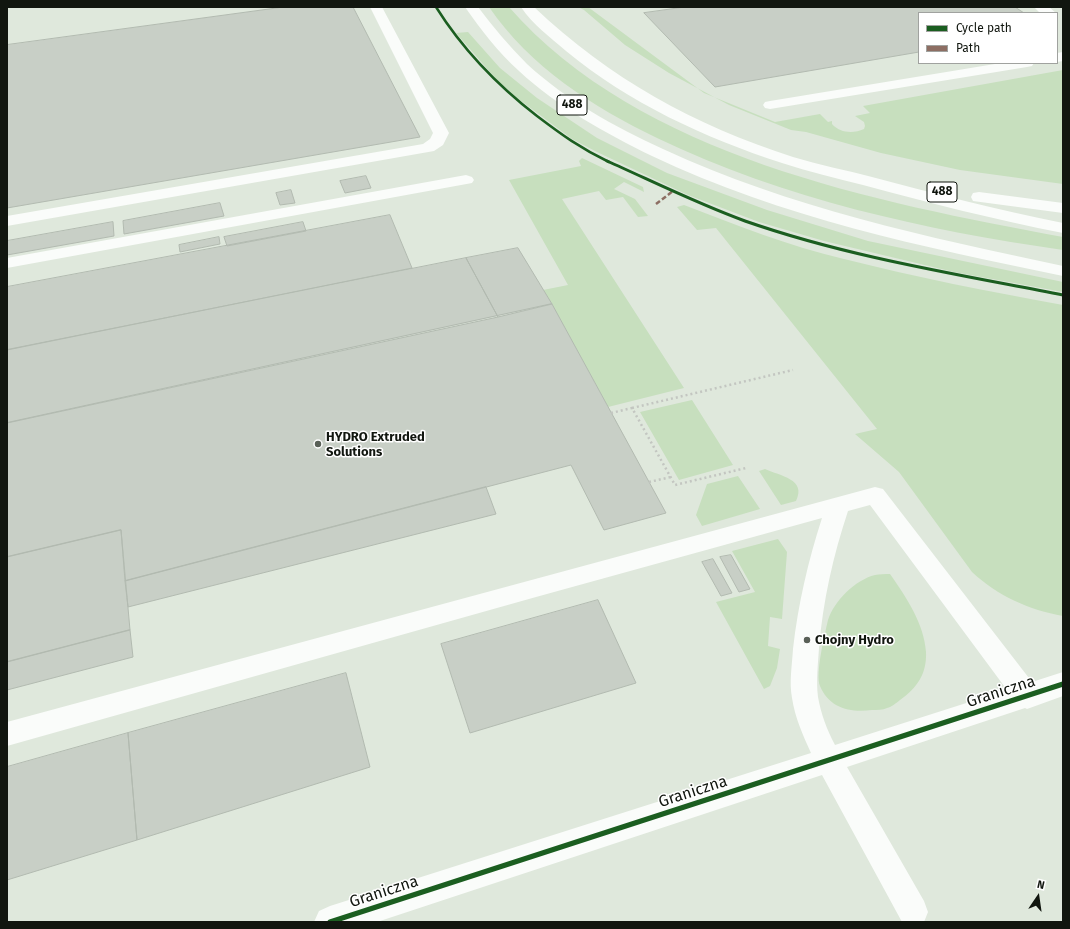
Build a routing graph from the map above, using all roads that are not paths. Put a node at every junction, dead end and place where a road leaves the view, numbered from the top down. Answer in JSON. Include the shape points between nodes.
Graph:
{"nodes":[{"id":1,"x":376,"y":7,"type":"edge"},
{"id":2,"x":471,"y":7,"type":"edge"},
{"id":3,"x":527,"y":7,"type":"edge"},
{"id":4,"x":1021,"y":64,"type":"edge"},
{"id":5,"x":770,"y":105,"type":"dead end"},
{"id":6,"x":822,"y":169,"type":"junction"},
{"id":7,"x":466,"y":180,"type":"dead end"},
{"id":8,"x":1063,"y":208,"type":"edge"},
{"id":9,"x":7,"y":221,"type":"edge"},
{"id":10,"x":1063,"y":228,"type":"edge"},
{"id":11,"x":947,"y":246,"type":"junction"},
{"id":12,"x":1063,"y":259,"type":"edge"},
{"id":13,"x":7,"y":263,"type":"edge"},
{"id":14,"x":1063,"y":271,"type":"edge"},
{"id":15,"x":838,"y":506,"type":"junction"},
{"id":16,"x":1063,"y":684,"type":"edge"},
{"id":17,"x":1027,"y":697,"type":"junction"},
{"id":18,"x":7,"y":734,"type":"edge"},
{"id":19,"x":829,"y":761,"type":"junction"},
{"id":20,"x":913,"y":912,"type":"dead end"},
{"id":21,"x":330,"y":922,"type":"edge"}],
"edges":[{"from":1,"to":9,"type":"main road","via":[[441,133],[437,142],[428,148]]},
{"from":2,"to":11,"type":"main road","number":"488","via":[[503,49],[538,81],[584,114],[654,152],[792,206]]},
{"from":3,"to":6,"type":"main road","number":"488","via":[[575,53],[624,86],[683,118],[729,138],[788,160]]},
{"from":4,"to":5,"type":"main road"},
{"from":6,"to":8,"type":"main road","number":"488","via":[[938,191]]},
{"from":6,"to":10,"type":"main road","via":[[959,206]]},
{"from":7,"to":13,"type":"main road"},
{"from":11,"to":12,"type":"main road","via":[[1021,252]]},
{"from":11,"to":14,"type":"main road","number":"488"},
{"from":15,"to":17,"type":"main road","via":[[875,495]]},
{"from":15,"to":18,"type":"main road","via":[[655,554]]},
{"from":15,"to":19,"type":"main road","via":[[824,546],[813,596],[804,688],[816,737]]},
{"from":16,"to":17,"type":"main road","name":"Graniczna"},
{"from":17,"to":19,"type":"main road","name":"Graniczna"},
{"from":19,"to":20,"type":"main road"},
{"from":19,"to":21,"type":"main road","name":"Graniczna"}]}
